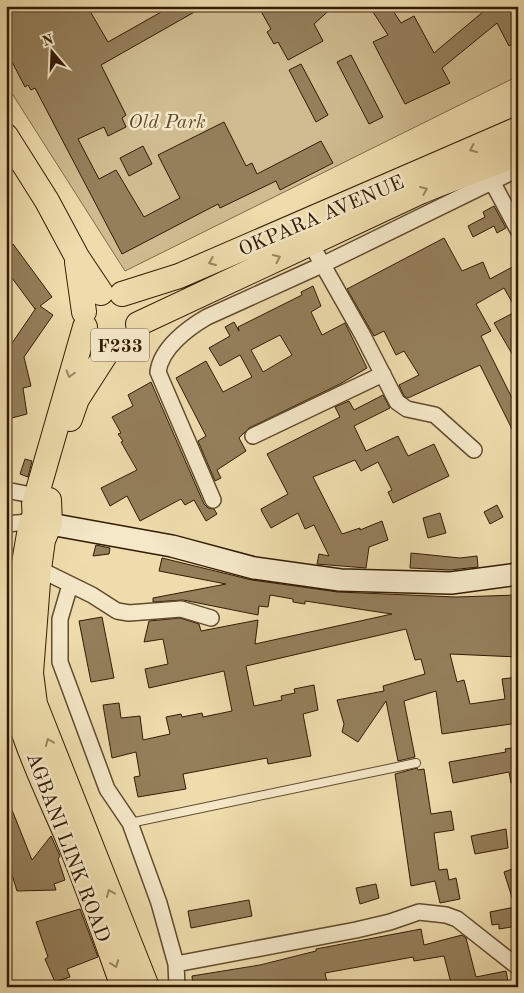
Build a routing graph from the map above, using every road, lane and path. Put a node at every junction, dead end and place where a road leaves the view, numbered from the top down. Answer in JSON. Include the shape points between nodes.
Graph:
{"nodes":[{"id":1,"x":518,"y":128,"type":"edge"},
{"id":2,"x":8,"y":142,"type":"edge"},
{"id":3,"x":518,"y":153,"type":"edge"},
{"id":4,"x":518,"y":169,"type":"edge"},
{"id":5,"x":489,"y":175,"type":"junction"},
{"id":6,"x":518,"y":230,"type":"edge"},
{"id":7,"x":305,"y":233,"type":"junction"},
{"id":8,"x":77,"y":258,"type":"junction"},
{"id":9,"x":324,"y":264,"type":"junction"},
{"id":10,"x":112,"y":293,"type":"junction"},
{"id":11,"x":84,"y":320,"type":"junction"},
{"id":12,"x":138,"y":324,"type":"junction"},
{"id":13,"x":111,"y":346,"type":"junction"},
{"id":14,"x":383,"y":374,"type":"junction"},
{"id":15,"x":253,"y":436,"type":"dead end"},
{"id":16,"x":474,"y":450,"type":"dead end"},
{"id":17,"x":6,"y":490,"type":"edge"},
{"id":18,"x":36,"y":496,"type":"junction"},
{"id":19,"x":213,"y":500,"type":"dead end"},
{"id":20,"x":42,"y":522,"type":"junction"},
{"id":21,"x":6,"y":524,"type":"edge"},
{"id":22,"x":32,"y":566,"type":"junction"},
{"id":23,"x":518,"y":574,"type":"edge"},
{"id":24,"x":70,"y":586,"type":"junction"},
{"id":25,"x":211,"y":618,"type":"dead end"},
{"id":26,"x":416,"y":762,"type":"dead end"},
{"id":27,"x":130,"y":823,"type":"junction"},
{"id":28,"x":176,"y":964,"type":"junction"},
{"id":29,"x":518,"y":967,"type":"edge"},
{"id":30,"x":123,"y":987,"type":"edge"},
{"id":31,"x":147,"y":987,"type":"edge"},
{"id":32,"x":177,"y":987,"type":"edge"}],
"edges":[{"from":1,"to":7,"type":"main road","name":"OKPARA AVENUE","one_way":true},
{"from":2,"to":8,"type":"main road","number":"F233","via":[[47,201]]},
{"from":3,"to":5,"type":"main road","name":"OKPARA AVENUE"},
{"from":4,"to":5,"type":"street"},
{"from":5,"to":6,"type":"street"},
{"from":7,"to":5,"type":"main road","name":"OKPARA AVENUE","one_way":true,"via":[[465,173]]},
{"from":5,"to":9,"type":"street"},
{"from":7,"to":9,"type":"street"},
{"from":7,"to":10,"type":"main road","name":"OKPARA AVENUE","one_way":true,"via":[[179,276]]},
{"from":12,"to":7,"type":"main road","name":"OKPARA AVENUE","one_way":true},
{"from":8,"to":10,"type":"main road","number":"F233"},
{"from":8,"to":11,"type":"main road","number":"F233"},
{"from":9,"to":14,"type":"street"},
{"from":9,"to":19,"type":"street","via":[[199,322],[173,345],[159,363],[158,372]]},
{"from":10,"to":11,"type":"main road","number":"F233","via":[[92,298]]},
{"from":10,"to":12,"type":"main road","number":"F233","via":[[135,306]]},
{"from":11,"to":13,"type":"main road","number":"F233","via":[[95,341]]},
{"from":11,"to":18,"type":"main road","name":"AGBANI LINK ROAD","number":"F233","one_way":true},
{"from":12,"to":13,"type":"main road","number":"F233","via":[[128,340]]},
{"from":13,"to":20,"type":"main road","name":"AGBANI LINK ROAD","number":"F233","via":[[77,399]]},
{"from":14,"to":15,"type":"street"},
{"from":14,"to":16,"type":"street","via":[[400,405],[435,415]]},
{"from":17,"to":18,"type":"street"},
{"from":18,"to":20,"type":"main road","name":"AGBANI LINK ROAD","number":"F233"},
{"from":20,"to":21,"type":"street"},
{"from":20,"to":22,"type":"main road","name":"AGBANI LINK ROAD","number":"F233","via":[[43,540]]},
{"from":20,"to":23,"type":"street","via":[[172,546],[254,568],[340,580],[451,583]]},
{"from":22,"to":24,"type":"street"},
{"from":22,"to":30,"type":"main road","name":"AGBANI LINK ROAD","number":"F233","one_way":true,"via":[[14,640],[12,677],[16,707]]},
{"from":31,"to":22,"type":"main road","name":"AGBANI LINK ROAD","number":"F233","one_way":true,"via":[[34,704],[31,673]]},
{"from":24,"to":25,"type":"street","via":[[117,611],[181,609]]},
{"from":24,"to":27,"type":"street","via":[[60,619],[60,662],[107,789]]},
{"from":26,"to":27,"type":"lane"},
{"from":27,"to":28,"type":"street","via":[[159,903]]},
{"from":28,"to":29,"type":"street","via":[[356,930],[419,912],[457,919]]},
{"from":28,"to":32,"type":"street"}]}
